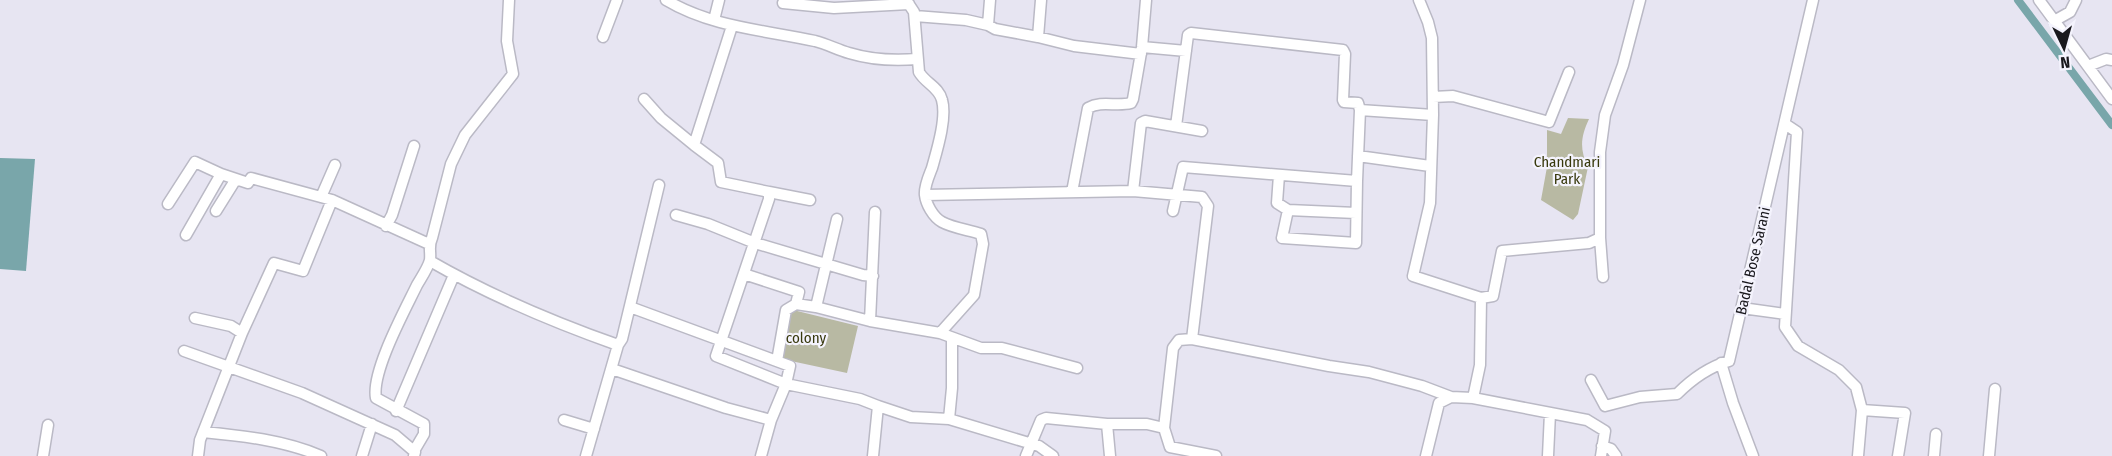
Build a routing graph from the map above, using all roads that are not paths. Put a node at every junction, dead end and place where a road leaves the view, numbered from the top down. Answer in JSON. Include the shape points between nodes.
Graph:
{"nodes":[{"id":1,"x":509,"y":0,"type":"edge"},
{"id":2,"x":617,"y":0,"type":"edge"},
{"id":3,"x":666,"y":0,"type":"edge"},
{"id":4,"x":719,"y":0,"type":"edge"},
{"id":5,"x":990,"y":0,"type":"edge"},
{"id":6,"x":1041,"y":0,"type":"edge"},
{"id":7,"x":1146,"y":0,"type":"edge"},
{"id":8,"x":1419,"y":0,"type":"edge"},
{"id":9,"x":1640,"y":0,"type":"edge"},
{"id":10,"x":1813,"y":0,"type":"edge"},
{"id":11,"x":2039,"y":0,"type":"edge"},
{"id":12,"x":2076,"y":0,"type":"edge"},
{"id":13,"x":907,"y":2,"type":"edge"},
{"id":14,"x":783,"y":3,"type":"dead end"},
{"id":15,"x":915,"y":16,"type":"junction"},
{"id":16,"x":714,"y":20,"type":"junction"},
{"id":17,"x":2054,"y":21,"type":"junction"},
{"id":18,"x":988,"y":25,"type":"junction"},
{"id":19,"x":732,"y":26,"type":"junction"},
{"id":20,"x":603,"y":37,"type":"dead end"},
{"id":21,"x":1038,"y":37,"type":"junction"},
{"id":22,"x":1142,"y":50,"type":"junction"},
{"id":23,"x":1186,"y":51,"type":"junction"},
{"id":24,"x":917,"y":59,"type":"junction"},
{"id":25,"x":2112,"y":60,"type":"edge"},
{"id":26,"x":2088,"y":66,"type":"junction"},
{"id":27,"x":1569,"y":72,"type":"dead end"},
{"id":28,"x":1433,"y":97,"type":"junction"},
{"id":29,"x":644,"y":99,"type":"dead end"},
{"id":30,"x":2112,"y":99,"type":"edge"},
{"id":31,"x":1360,"y":110,"type":"junction"},
{"id":32,"x":1433,"y":115,"type":"junction"},
{"id":33,"x":1785,"y":124,"type":"junction"},
{"id":34,"x":1176,"y":126,"type":"junction"},
{"id":35,"x":1202,"y":131,"type":"dead end"},
{"id":36,"x":694,"y":145,"type":"junction"},
{"id":37,"x":414,"y":146,"type":"dead end"},
{"id":38,"x":1358,"y":156,"type":"junction"},
{"id":39,"x":335,"y":165,"type":"dead end"},
{"id":40,"x":1430,"y":166,"type":"junction"},
{"id":41,"x":221,"y":174,"type":"junction"},
{"id":42,"x":1279,"y":175,"type":"junction"},
{"id":43,"x":236,"y":179,"type":"junction"},
{"id":44,"x":1357,"y":181,"type":"junction"},
{"id":45,"x":659,"y":185,"type":"dead end"},
{"id":46,"x":1133,"y":191,"type":"junction"},
{"id":47,"x":770,"y":192,"type":"junction"},
{"id":48,"x":1072,"y":192,"type":"junction"},
{"id":49,"x":925,"y":195,"type":"junction"},
{"id":50,"x":1177,"y":195,"type":"junction"},
{"id":51,"x":321,"y":197,"type":"junction"},
{"id":52,"x":332,"y":200,"type":"junction"},
{"id":53,"x":810,"y":200,"type":"dead end"},
{"id":54,"x":168,"y":204,"type":"dead end"},
{"id":55,"x":1288,"y":210,"type":"junction"},
{"id":56,"x":216,"y":211,"type":"dead end"},
{"id":57,"x":1173,"y":211,"type":"dead end"},
{"id":58,"x":875,"y":212,"type":"dead end"},
{"id":59,"x":1356,"y":213,"type":"junction"},
{"id":60,"x":676,"y":215,"type":"dead end"},
{"id":61,"x":837,"y":219,"type":"dead end"},
{"id":62,"x":386,"y":226,"type":"junction"},
{"id":63,"x":186,"y":235,"type":"dead end"},
{"id":64,"x":1600,"y":238,"type":"junction"},
{"id":65,"x":755,"y":243,"type":"junction"},
{"id":66,"x":429,"y":244,"type":"junction"},
{"id":67,"x":430,"y":261,"type":"junction"},
{"id":68,"x":825,"y":264,"type":"junction"},
{"id":69,"x":744,"y":274,"type":"junction"},
{"id":70,"x":454,"y":275,"type":"junction"},
{"id":71,"x":873,"y":276,"type":"junction"},
{"id":72,"x":1603,"y":277,"type":"dead end"},
{"id":73,"x":1480,"y":298,"type":"junction"},
{"id":74,"x":796,"y":304,"type":"junction"},
{"id":75,"x":630,"y":307,"type":"junction"},
{"id":76,"x":816,"y":307,"type":"junction"},
{"id":77,"x":1742,"y":308,"type":"junction"},
{"id":78,"x":1785,"y":314,"type":"junction"},
{"id":79,"x":195,"y":318,"type":"dead end"},
{"id":80,"x":870,"y":321,"type":"junction"},
{"id":81,"x":242,"y":333,"type":"junction"},
{"id":82,"x":940,"y":333,"type":"junction"},
{"id":83,"x":952,"y":338,"type":"junction"},
{"id":84,"x":1192,"y":339,"type":"junction"},
{"id":85,"x":721,"y":340,"type":"junction"},
{"id":86,"x":618,"y":345,"type":"junction"},
{"id":87,"x":184,"y":351,"type":"dead end"},
{"id":88,"x":777,"y":361,"type":"junction"},
{"id":89,"x":1721,"y":363,"type":"junction"},
{"id":90,"x":230,"y":366,"type":"junction"},
{"id":91,"x":1077,"y":368,"type":"dead end"},
{"id":92,"x":612,"y":369,"type":"junction"},
{"id":93,"x":1591,"y":380,"type":"dead end"},
{"id":94,"x":786,"y":384,"type":"junction"},
{"id":95,"x":1995,"y":389,"type":"dead end"},
{"id":96,"x":1451,"y":397,"type":"junction"},
{"id":97,"x":1473,"y":398,"type":"junction"},
{"id":98,"x":878,"y":406,"type":"junction"},
{"id":99,"x":1862,"y":410,"type":"junction"},
{"id":100,"x":396,"y":411,"type":"junction"},
{"id":101,"x":1550,"y":413,"type":"junction"},
{"id":102,"x":949,"y":419,"type":"junction"},
{"id":103,"x":564,"y":420,"type":"dead end"},
{"id":104,"x":771,"y":420,"type":"junction"},
{"id":105,"x":372,"y":424,"type":"junction"},
{"id":106,"x":1107,"y":424,"type":"junction"},
{"id":107,"x":48,"y":425,"type":"dead end"},
{"id":108,"x":1164,"y":428,"type":"junction"},
{"id":109,"x":594,"y":429,"type":"junction"},
{"id":110,"x":203,"y":432,"type":"junction"},
{"id":111,"x":1936,"y":434,"type":"dead end"},
{"id":112,"x":1031,"y":443,"type":"junction"},
{"id":113,"x":1602,"y":451,"type":"edge"},
{"id":114,"x":414,"y":454,"type":"edge"},
{"id":115,"x":43,"y":456,"type":"edge"},
{"id":116,"x":198,"y":456,"type":"edge"},
{"id":117,"x":321,"y":456,"type":"edge"},
{"id":118,"x":362,"y":456,"type":"edge"},
{"id":119,"x":586,"y":456,"type":"edge"},
{"id":120,"x":761,"y":456,"type":"edge"},
{"id":121,"x":873,"y":456,"type":"edge"},
{"id":122,"x":1026,"y":456,"type":"edge"},
{"id":123,"x":1053,"y":456,"type":"edge"},
{"id":124,"x":1110,"y":456,"type":"edge"},
{"id":125,"x":1216,"y":456,"type":"edge"},
{"id":126,"x":1426,"y":456,"type":"edge"},
{"id":127,"x":1548,"y":456,"type":"edge"},
{"id":128,"x":1616,"y":456,"type":"edge"},
{"id":129,"x":1753,"y":456,"type":"edge"},
{"id":130,"x":1858,"y":456,"type":"edge"},
{"id":131,"x":1898,"y":456,"type":"edge"},
{"id":132,"x":1934,"y":456,"type":"edge"},
{"id":133,"x":1989,"y":456,"type":"edge"}],
"edges":[{"from":1,"to":66,"type":"street","via":[[507,41],[513,75],[465,135],[451,164]]},
{"from":2,"to":20,"type":"street"},
{"from":3,"to":16,"type":"street"},
{"from":4,"to":16,"type":"street"},
{"from":5,"to":18,"type":"street"},
{"from":6,"to":21,"type":"street"},
{"from":7,"to":22,"type":"street"},
{"from":8,"to":28,"type":"street","via":[[1432,38]]},
{"from":9,"to":64,"type":"street","via":[[1605,116],[1600,152]]},
{"from":10,"to":33,"type":"street","name":"Badal Bose Sarani"},
{"from":11,"to":17,"type":"street"},
{"from":12,"to":17,"type":"street","via":[[2070,12]]},
{"from":13,"to":14,"type":"street","via":[[834,8]]},
{"from":13,"to":15,"type":"street"},
{"from":15,"to":18,"type":"street"},
{"from":15,"to":24,"type":"street"},
{"from":16,"to":19,"type":"street"},
{"from":17,"to":26,"type":"street"},
{"from":18,"to":21,"type":"street"},
{"from":19,"to":24,"type":"street","via":[[818,42],[887,62]]},
{"from":19,"to":36,"type":"street"},
{"from":21,"to":22,"type":"street","via":[[1074,46]]},
{"from":22,"to":23,"type":"street"},
{"from":22,"to":48,"type":"street","via":[[1131,103],[1101,103],[1086,112]]},
{"from":23,"to":31,"type":"street","via":[[1191,33],[1343,50],[1343,100],[1358,103]]},
{"from":23,"to":34,"type":"street"},
{"from":24,"to":49,"type":"street","via":[[921,76],[937,90],[944,106]]},
{"from":25,"to":26,"type":"street"},
{"from":26,"to":30,"type":"street"},
{"from":27,"to":28,"type":"street","via":[[1549,122],[1453,96]]},
{"from":28,"to":32,"type":"street"},
{"from":29,"to":36,"type":"street"},
{"from":31,"to":32,"type":"street"},
{"from":31,"to":38,"type":"street"},
{"from":32,"to":40,"type":"street"},
{"from":33,"to":77,"type":"street","name":"Badal Bose Sarani"},
{"from":33,"to":78,"type":"street","via":[[1797,132]]},
{"from":34,"to":35,"type":"street"},
{"from":34,"to":46,"type":"street","via":[[1141,123]]},
{"from":36,"to":47,"type":"street","via":[[718,163],[721,182]]},
{"from":37,"to":62,"type":"street"},
{"from":38,"to":40,"type":"street"},
{"from":38,"to":44,"type":"street"},
{"from":39,"to":51,"type":"street"},
{"from":40,"to":73,"type":"street","via":[[1430,203],[1413,276]]},
{"from":41,"to":43,"type":"street"},
{"from":41,"to":54,"type":"street","via":[[195,162]]},
{"from":41,"to":63,"type":"street"},
{"from":42,"to":44,"type":"street"},
{"from":42,"to":50,"type":"street","via":[[1182,167]]},
{"from":42,"to":55,"type":"street","via":[[1278,203]]},
{"from":43,"to":51,"type":"street","via":[[248,183],[251,178]]},
{"from":43,"to":56,"type":"street"},
{"from":44,"to":59,"type":"street"},
{"from":45,"to":75,"type":"street"},
{"from":46,"to":48,"type":"street"},
{"from":46,"to":50,"type":"street"},
{"from":47,"to":53,"type":"street"},
{"from":47,"to":65,"type":"street"},
{"from":48,"to":49,"type":"street"},
{"from":49,"to":82,"type":"street","via":[[932,213],[941,222],[981,234],[983,244],[974,295]]},
{"from":50,"to":57,"type":"street"},
{"from":50,"to":84,"type":"street","via":[[1202,197],[1208,206]]},
{"from":51,"to":52,"type":"street"},
{"from":52,"to":62,"type":"street"},
{"from":52,"to":81,"type":"street","via":[[303,271],[274,263]]},
{"from":55,"to":59,"type":"street"},
{"from":55,"to":59,"type":"street","via":[[1282,238],[1356,243]]},
{"from":58,"to":71,"type":"street"},
{"from":60,"to":65,"type":"street"},
{"from":61,"to":68,"type":"street"},
{"from":62,"to":66,"type":"street"},
{"from":64,"to":72,"type":"street"},
{"from":64,"to":73,"type":"street","via":[[1589,243],[1502,251],[1493,296]]},
{"from":65,"to":68,"type":"street"},
{"from":65,"to":69,"type":"street"},
{"from":66,"to":67,"type":"street"},
{"from":67,"to":70,"type":"street"},
{"from":67,"to":100,"type":"street","via":[[396,327],[378,376],[376,398]]},
{"from":68,"to":71,"type":"street"},
{"from":68,"to":76,"type":"street"},
{"from":69,"to":74,"type":"street","via":[[799,292]]},
{"from":69,"to":85,"type":"street"},
{"from":70,"to":86,"type":"street","via":[[562,325]]},
{"from":70,"to":100,"type":"street"},
{"from":71,"to":80,"type":"street"},
{"from":73,"to":97,"type":"street","via":[[1480,365]]},
{"from":74,"to":76,"type":"street"},
{"from":74,"to":88,"type":"street","via":[[786,310]]},
{"from":75,"to":85,"type":"street"},
{"from":75,"to":86,"type":"street"},
{"from":76,"to":80,"type":"street"},
{"from":77,"to":78,"type":"street"},
{"from":77,"to":89,"type":"street","name":"Badal Bose Sarani","via":[[1729,361]]},
{"from":78,"to":99,"type":"street","via":[[1785,327],[1798,346],[1839,370],[1856,387]]},
{"from":79,"to":81,"type":"street","via":[[231,326]]},
{"from":80,"to":82,"type":"street"},
{"from":81,"to":90,"type":"street"},
{"from":82,"to":83,"type":"street"},
{"from":83,"to":91,"type":"street"},
{"from":83,"to":102,"type":"street"},
{"from":84,"to":96,"type":"street","via":[[1369,372]]},
{"from":84,"to":108,"type":"street","via":[[1179,340],[1173,348]]},
{"from":85,"to":88,"type":"street"},
{"from":85,"to":94,"type":"street","via":[[716,356]]},
{"from":86,"to":92,"type":"street"},
{"from":87,"to":90,"type":"street"},
{"from":88,"to":94,"type":"street","via":[[790,366]]},
{"from":89,"to":93,"type":"street","name":"Badal Bose Sarani","via":[[1677,394],[1605,405]]},
{"from":89,"to":129,"type":"street"},
{"from":90,"to":105,"type":"street"},
{"from":90,"to":110,"type":"street"},
{"from":92,"to":104,"type":"street"},
{"from":92,"to":109,"type":"street"},
{"from":94,"to":98,"type":"street"},
{"from":94,"to":104,"type":"street"},
{"from":95,"to":133,"type":"street"},
{"from":96,"to":97,"type":"street"},
{"from":96,"to":126,"type":"street","via":[[1439,403]]},
{"from":97,"to":101,"type":"street"},
{"from":98,"to":102,"type":"street","via":[[911,417]]},
{"from":98,"to":121,"type":"street"},
{"from":99,"to":130,"type":"street"},
{"from":99,"to":131,"type":"street","via":[[1905,413]]},
{"from":100,"to":114,"type":"street","via":[[424,424],[424,434]]},
{"from":101,"to":113,"type":"street","via":[[1587,420],[1605,431]]},
{"from":101,"to":127,"type":"street"},
{"from":102,"to":112,"type":"street"},
{"from":103,"to":109,"type":"street"},
{"from":104,"to":120,"type":"street"},
{"from":105,"to":114,"type":"street","via":[[395,435]]},
{"from":105,"to":118,"type":"street"},
{"from":106,"to":108,"type":"street"},
{"from":106,"to":112,"type":"street","via":[[1046,418],[1041,420]]},
{"from":106,"to":124,"type":"street"},
{"from":107,"to":115,"type":"street"},
{"from":108,"to":125,"type":"street","via":[[1170,447]]},
{"from":109,"to":119,"type":"street"},
{"from":110,"to":116,"type":"street"},
{"from":110,"to":117,"type":"street","via":[[270,439]]},
{"from":111,"to":132,"type":"street"},
{"from":112,"to":122,"type":"street"},
{"from":112,"to":123,"type":"street"},
{"from":113,"to":128,"type":"street","via":[[1611,449]]}]}
